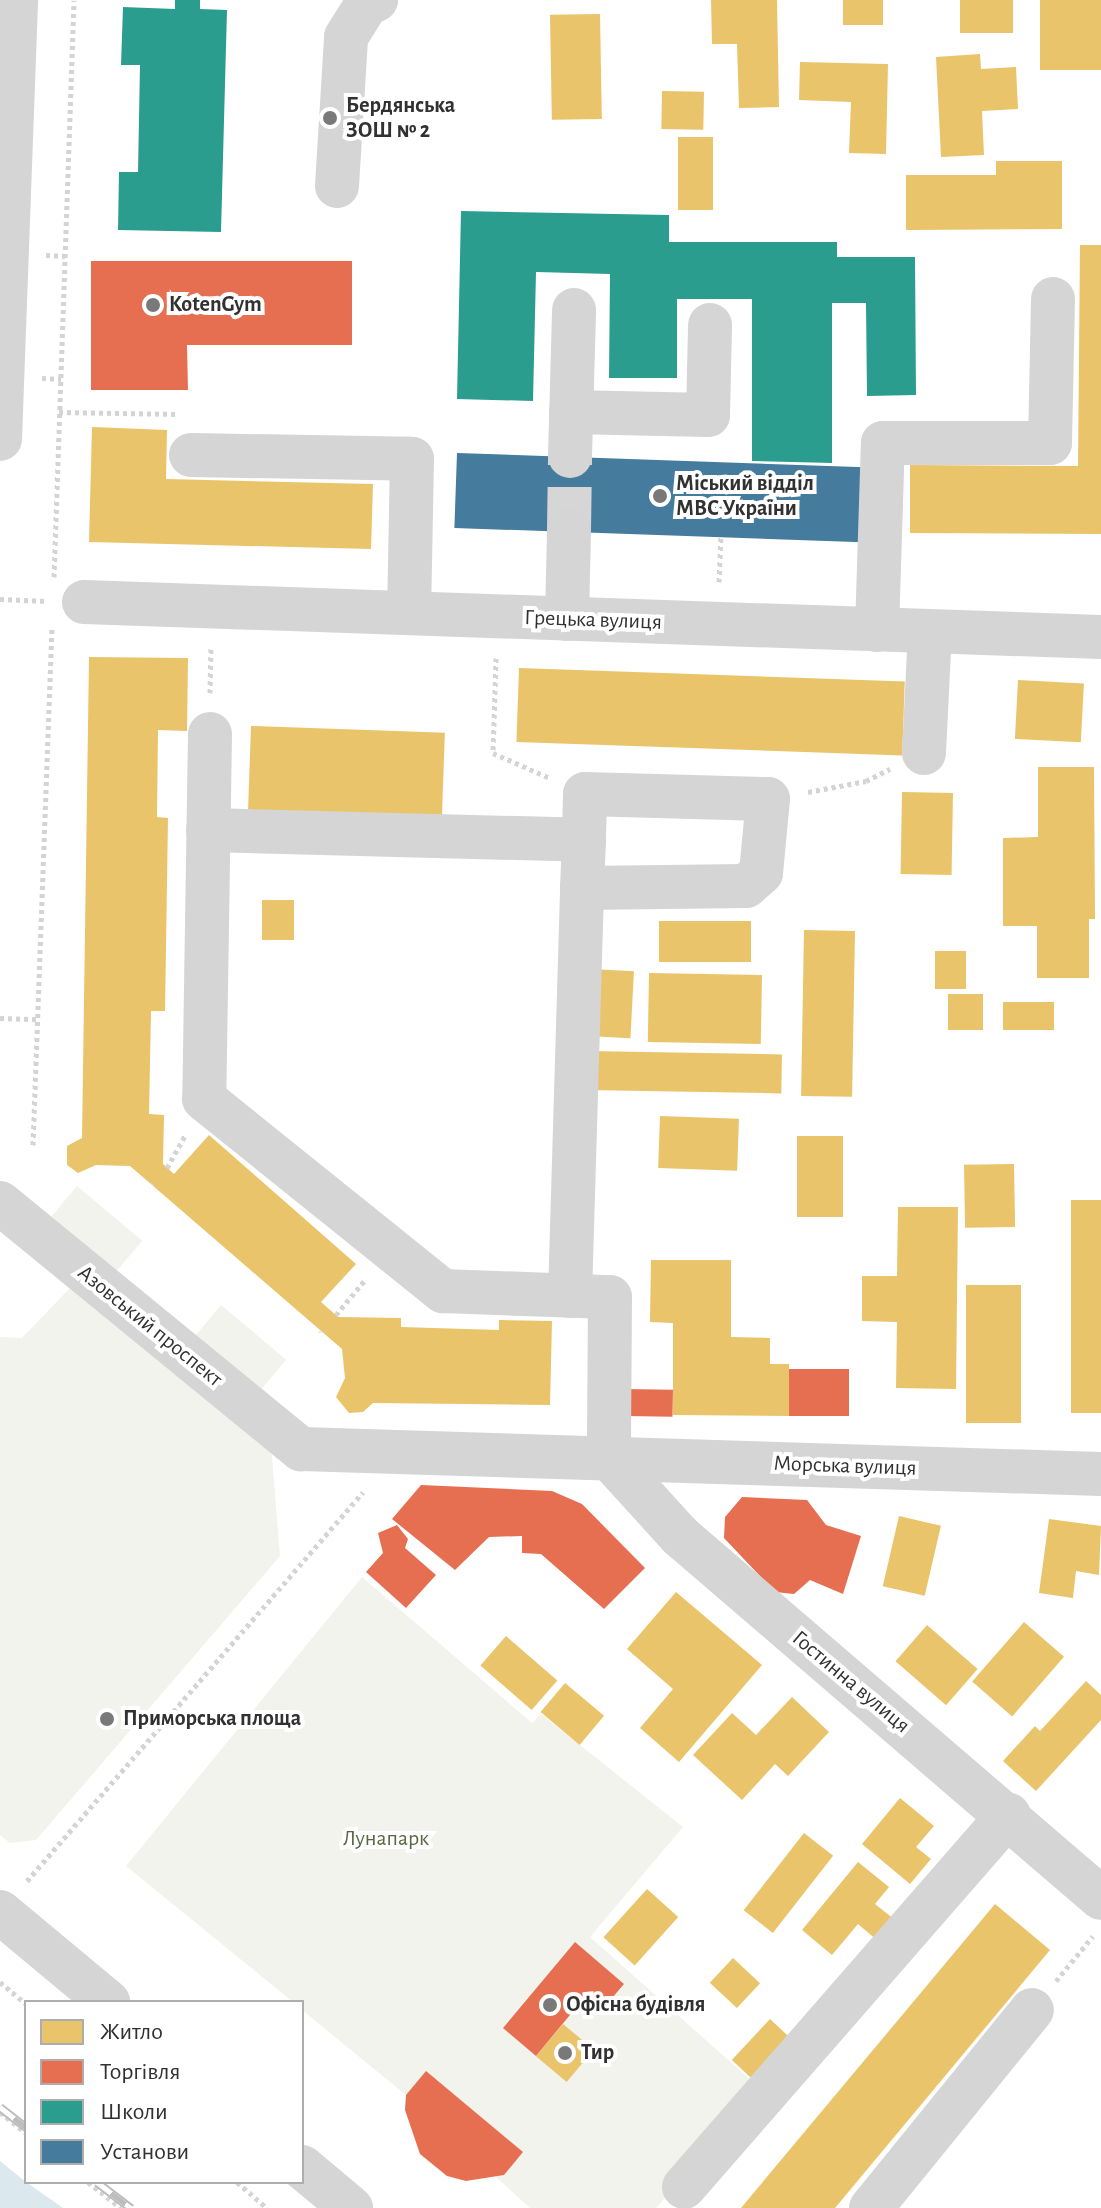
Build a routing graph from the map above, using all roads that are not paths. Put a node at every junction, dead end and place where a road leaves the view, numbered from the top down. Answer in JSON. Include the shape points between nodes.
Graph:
{"nodes":[{"id":1,"x":16,"y":0,"type":"edge"},
{"id":2,"x":376,"y":0,"type":"edge"},
{"id":3,"x":337,"y":186,"type":"dead end"},
{"id":4,"x":1053,"y":299,"type":"dead end"},
{"id":5,"x":574,"y":310,"type":"dead end"},
{"id":6,"x":710,"y":325,"type":"dead end"},
{"id":7,"x":571,"y":412,"type":"junction"},
{"id":8,"x":0,"y":439,"type":"edge"},
{"id":9,"x":191,"y":455,"type":"road end"},
{"id":10,"x":570,"y":456,"type":"tunnel mouth"},
{"id":11,"x":569,"y":531,"type":"tunnel mouth"},
{"id":12,"x":84,"y":602,"type":"dead end"},
{"id":13,"x":409,"y":613,"type":"junction"},
{"id":14,"x":567,"y":619,"type":"junction"},
{"id":15,"x":877,"y":630,"type":"junction"},
{"id":16,"x":930,"y":631,"type":"junction"},
{"id":17,"x":1101,"y":637,"type":"edge"},
{"id":18,"x":210,"y":734,"type":"road end"},
{"id":19,"x":924,"y":753,"type":"road end"},
{"id":20,"x":208,"y":830,"type":"junction"},
{"id":21,"x":584,"y":840,"type":"junction"},
{"id":22,"x":582,"y":888,"type":"junction"},
{"id":23,"x":0,"y":1203,"type":"edge"},
{"id":24,"x":570,"y":1296,"type":"junction"},
{"id":25,"x":301,"y":1449,"type":"joint"},
{"id":26,"x":599,"y":1458,"type":"junction"},
{"id":27,"x":1101,"y":1474,"type":"edge"},
{"id":28,"x":1009,"y":1815,"type":"junction"},
{"id":29,"x":1101,"y":1898,"type":"edge"},
{"id":30,"x":0,"y":1912,"type":"edge"},
{"id":31,"x":106,"y":2000,"type":"edge"},
{"id":32,"x":1032,"y":2010,"type":"road end"},
{"id":33,"x":304,"y":2169,"type":"edge"},
{"id":34,"x":684,"y":2187,"type":"dead end"},
{"id":35,"x":351,"y":2208,"type":"edge"},
{"id":36,"x":871,"y":2208,"type":"edge"}],
"edges":[{"from":1,"to":8,"type":"street"},
{"from":2,"to":3,"type":"street","via":[[367,4],[346,37]]},
{"from":4,"to":15,"type":"street","via":[[1050,443],[883,443]]},
{"from":5,"to":7,"type":"street"},
{"from":6,"to":7,"type":"street","via":[[708,415]]},
{"from":7,"to":10,"type":"street"},
{"from":9,"to":13,"type":"street","via":[[412,459]]},
{"from":11,"to":14,"type":"street"},
{"from":12,"to":13,"type":"street","name":"Грецька вулиця"},
{"from":13,"to":14,"type":"street","name":"Грецька вулиця"},
{"from":14,"to":15,"type":"street","name":"Грецька вулиця"},
{"from":15,"to":16,"type":"street","name":"Грецька вулиця"},
{"from":16,"to":17,"type":"street","name":"Грецька вулиця"},
{"from":16,"to":19,"type":"street"},
{"from":18,"to":20,"type":"street"},
{"from":20,"to":21,"type":"street"},
{"from":20,"to":24,"type":"street","via":[[204,1099],[443,1291]]},
{"from":21,"to":22,"type":"street"},
{"from":21,"to":22,"type":"street","via":[[585,794],[768,799],[761,873],[746,886]]},
{"from":22,"to":24,"type":"street"},
{"from":23,"to":25,"type":"street","name":"Азовський проспект"},
{"from":24,"to":26,"type":"street","via":[[610,1297]]},
{"from":25,"to":26,"type":"street","name":"Морська вулиця"},
{"from":26,"to":27,"type":"street","name":"Морська вулиця"},
{"from":26,"to":28,"type":"street","name":"Гостинна вулиця","via":[[680,1536]]},
{"from":28,"to":29,"type":"street","name":"Гостинна вулиця"},
{"from":28,"to":34,"type":"street"},
{"from":30,"to":31,"type":"street"},
{"from":32,"to":36,"type":"street"},
{"from":33,"to":35,"type":"street"}]}
